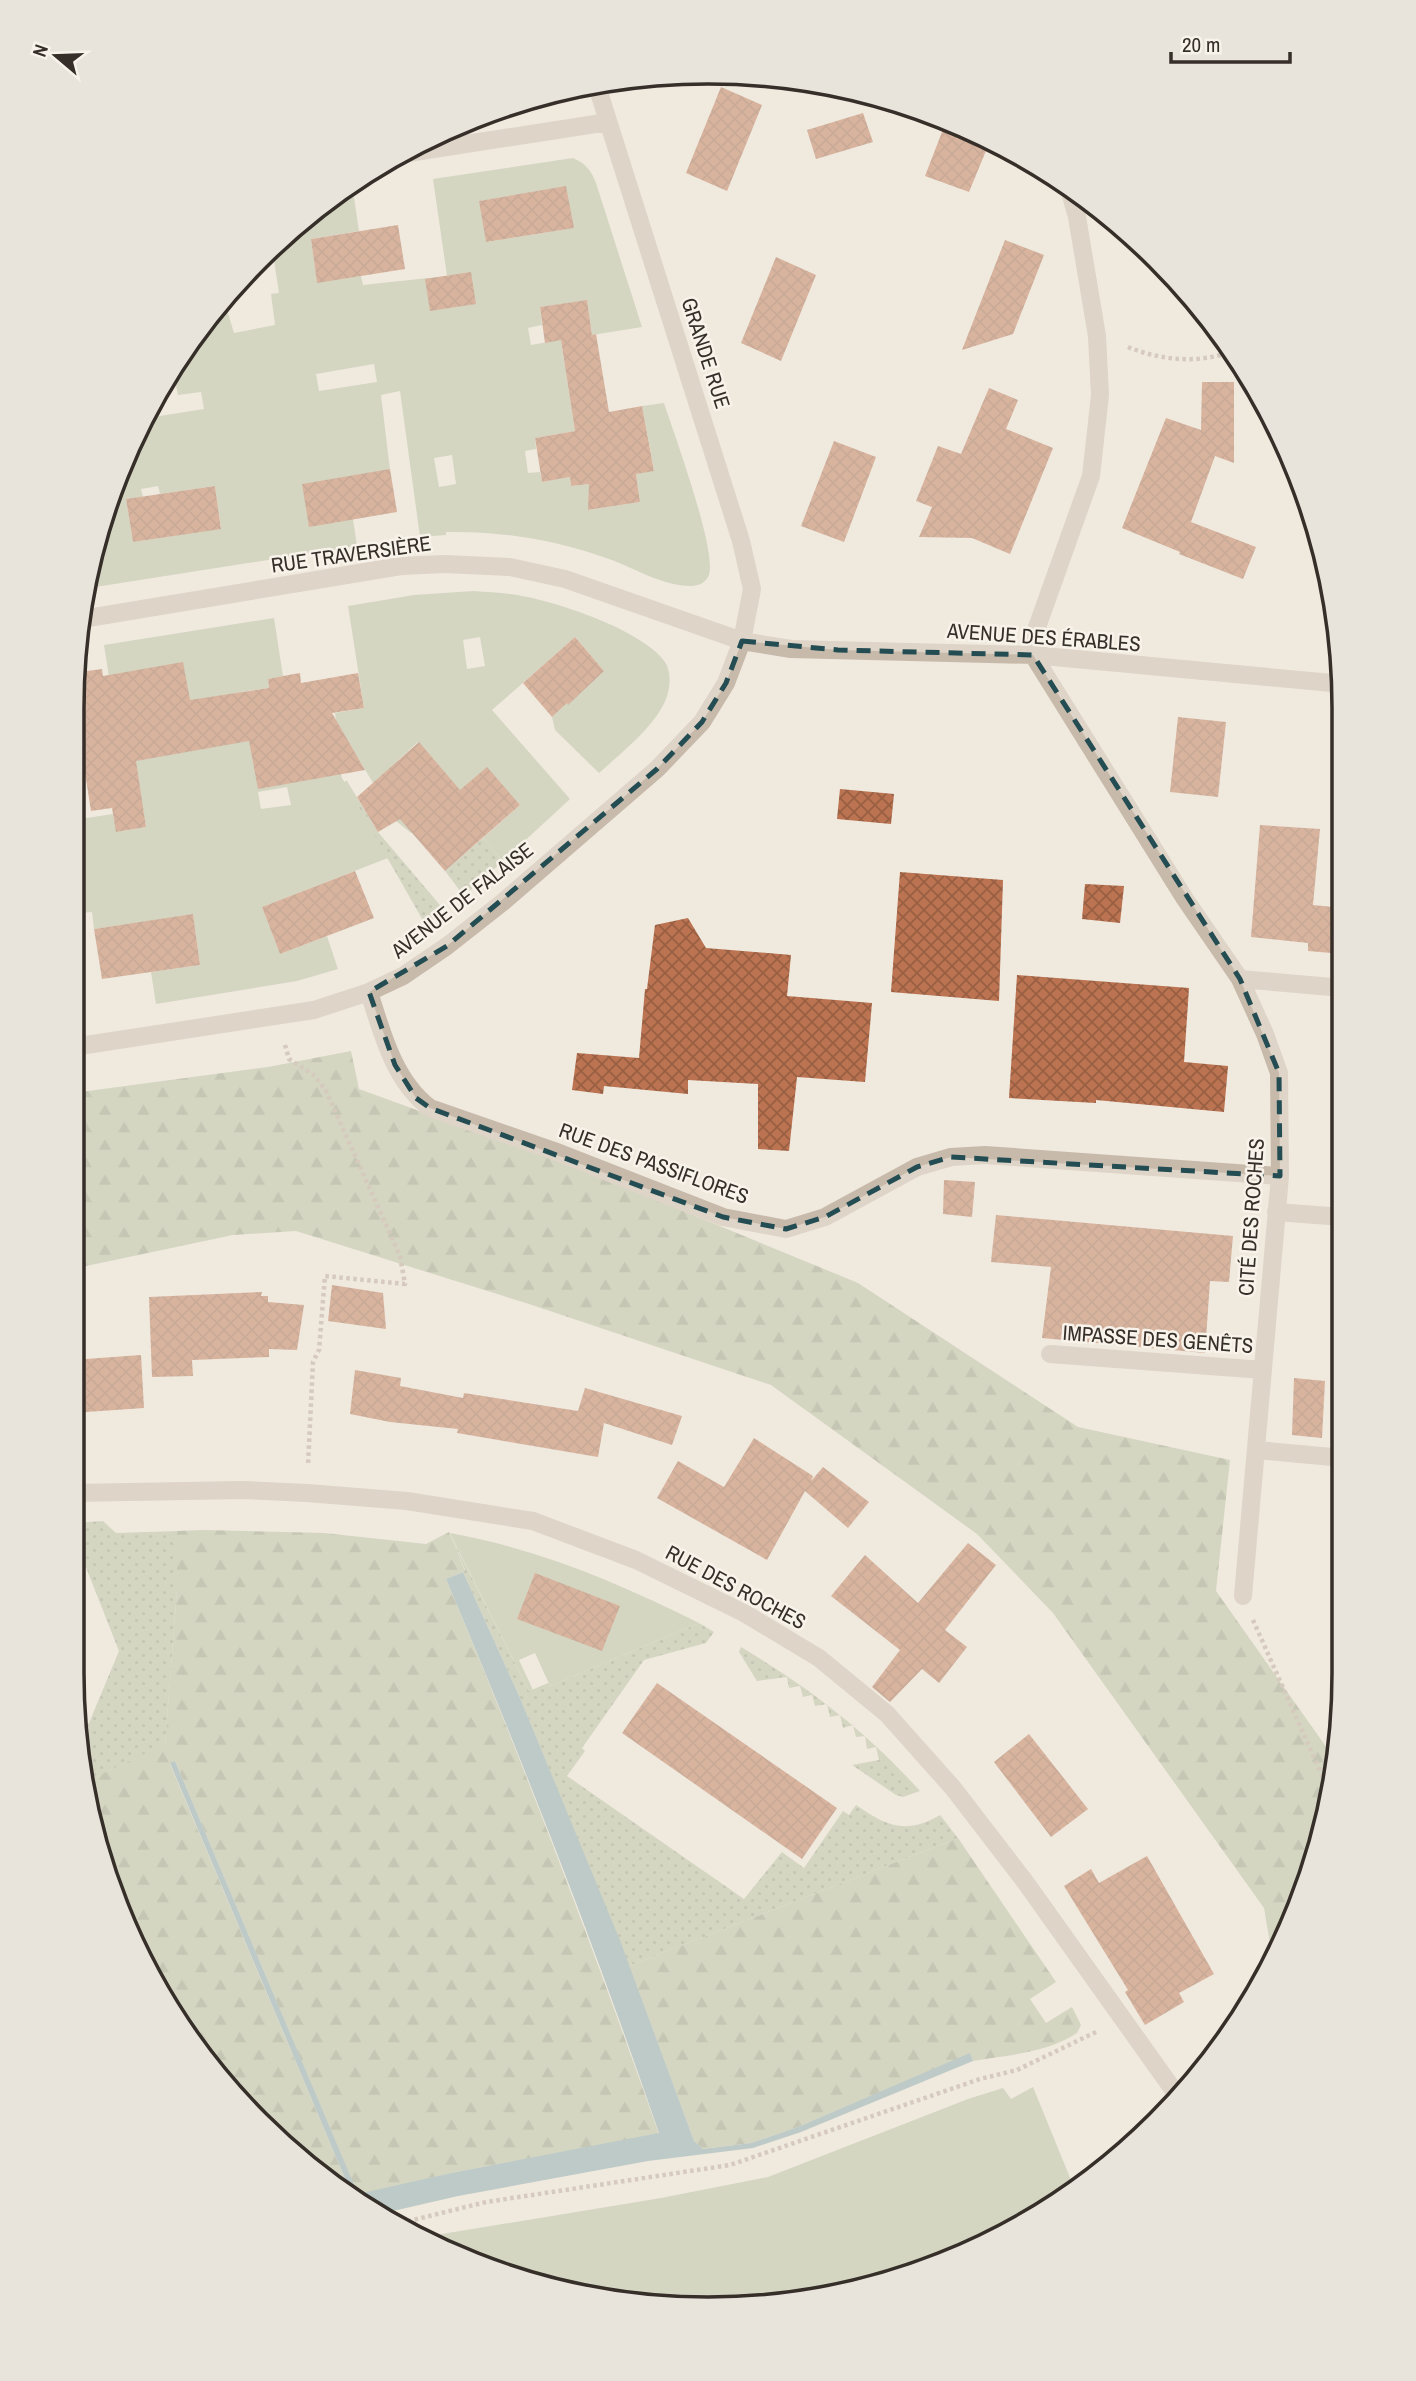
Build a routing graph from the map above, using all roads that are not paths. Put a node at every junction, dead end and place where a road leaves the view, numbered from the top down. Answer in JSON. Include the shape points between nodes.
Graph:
{"nodes":[{"id":1,"x":599,"y":94,"type":"edge"},
{"id":2,"x":608,"y":122,"type":"junction"},
{"id":3,"x":429,"y":150,"type":"edge"},
{"id":4,"x":1073,"y":202,"type":"edge"},
{"id":5,"x":91,"y":618,"type":"edge"},
{"id":6,"x":742,"y":640,"type":"junction"},
{"id":7,"x":1033,"y":655,"type":"junction"},
{"id":8,"x":1331,"y":683,"type":"edge"},
{"id":9,"x":1240,"y":979,"type":"junction"},
{"id":10,"x":1332,"y":987,"type":"edge"},
{"id":11,"x":369,"y":992,"type":"junction"},
{"id":12,"x":84,"y":1045,"type":"edge"},
{"id":13,"x":1280,"y":1176,"type":"junction"},
{"id":14,"x":1276,"y":1212,"type":"junction"},
{"id":15,"x":1332,"y":1216,"type":"edge"},
{"id":16,"x":1050,"y":1354,"type":"dead end"},
{"id":17,"x":1263,"y":1370,"type":"junction"},
{"id":18,"x":1257,"y":1450,"type":"junction"},
{"id":19,"x":1332,"y":1457,"type":"edge"},
{"id":20,"x":84,"y":1493,"type":"edge"},
{"id":21,"x":1243,"y":1596,"type":"road end"},
{"id":22,"x":1172,"y":2089,"type":"edge"}],
"edges":[{"from":1,"to":2,"type":"street","name":"GRANDE RUE"},
{"from":2,"to":3,"type":"street"},
{"from":2,"to":6,"type":"street","name":"GRANDE RUE","via":[[741,541],[752,589]]},
{"from":4,"to":7,"type":"street","via":[[1097,336],[1100,396],[1091,476],[1036,630]]},
{"from":5,"to":6,"type":"street","name":"RUE TRAVERSIÈRE","via":[[401,565],[445,564],[510,567],[565,579]]},
{"from":6,"to":7,"type":"street","name":"AVENUE DES ÉRABLES","via":[[791,649]]},
{"from":6,"to":11,"type":"street","name":"AVENUE DE FALAISE","via":[[726,683],[702,722],[657,769],[447,946]]},
{"from":7,"to":8,"type":"street","name":"AVENUE DES ÉRABLES"},
{"from":7,"to":9,"type":"street","name":"CITÉ DES ROCHES"},
{"from":9,"to":10,"type":"street"},
{"from":9,"to":13,"type":"street","name":"CITÉ DES ROCHES","via":[[1279,1073]]},
{"from":11,"to":12,"type":"street","name":"AVENUE DE FALAISE","via":[[278,1017]]},
{"from":11,"to":13,"type":"street","name":"RUE DES PASSIFLORES","via":[[395,1065],[416,1098],[430,1108],[723,1217],[786,1229],[825,1217],[917,1167],[951,1157],[985,1155]]},
{"from":13,"to":14,"type":"street","name":"CITÉ DES ROCHES"},
{"from":14,"to":15,"type":"street"},
{"from":14,"to":17,"type":"street","name":"CITÉ DES ROCHES"},
{"from":16,"to":17,"type":"street","name":"IMPASSE DES GENÊTS"},
{"from":17,"to":18,"type":"street","name":"CITÉ DES ROCHES"},
{"from":18,"to":19,"type":"street"},
{"from":18,"to":21,"type":"street","name":"CITÉ DES ROCHES"},
{"from":20,"to":22,"type":"street","name":"RUE DES ROCHES","via":[[307,1493],[407,1501],[533,1521],[636,1560],[744,1613],[819,1658],[887,1714],[953,1788],[1026,1883]]}]}
